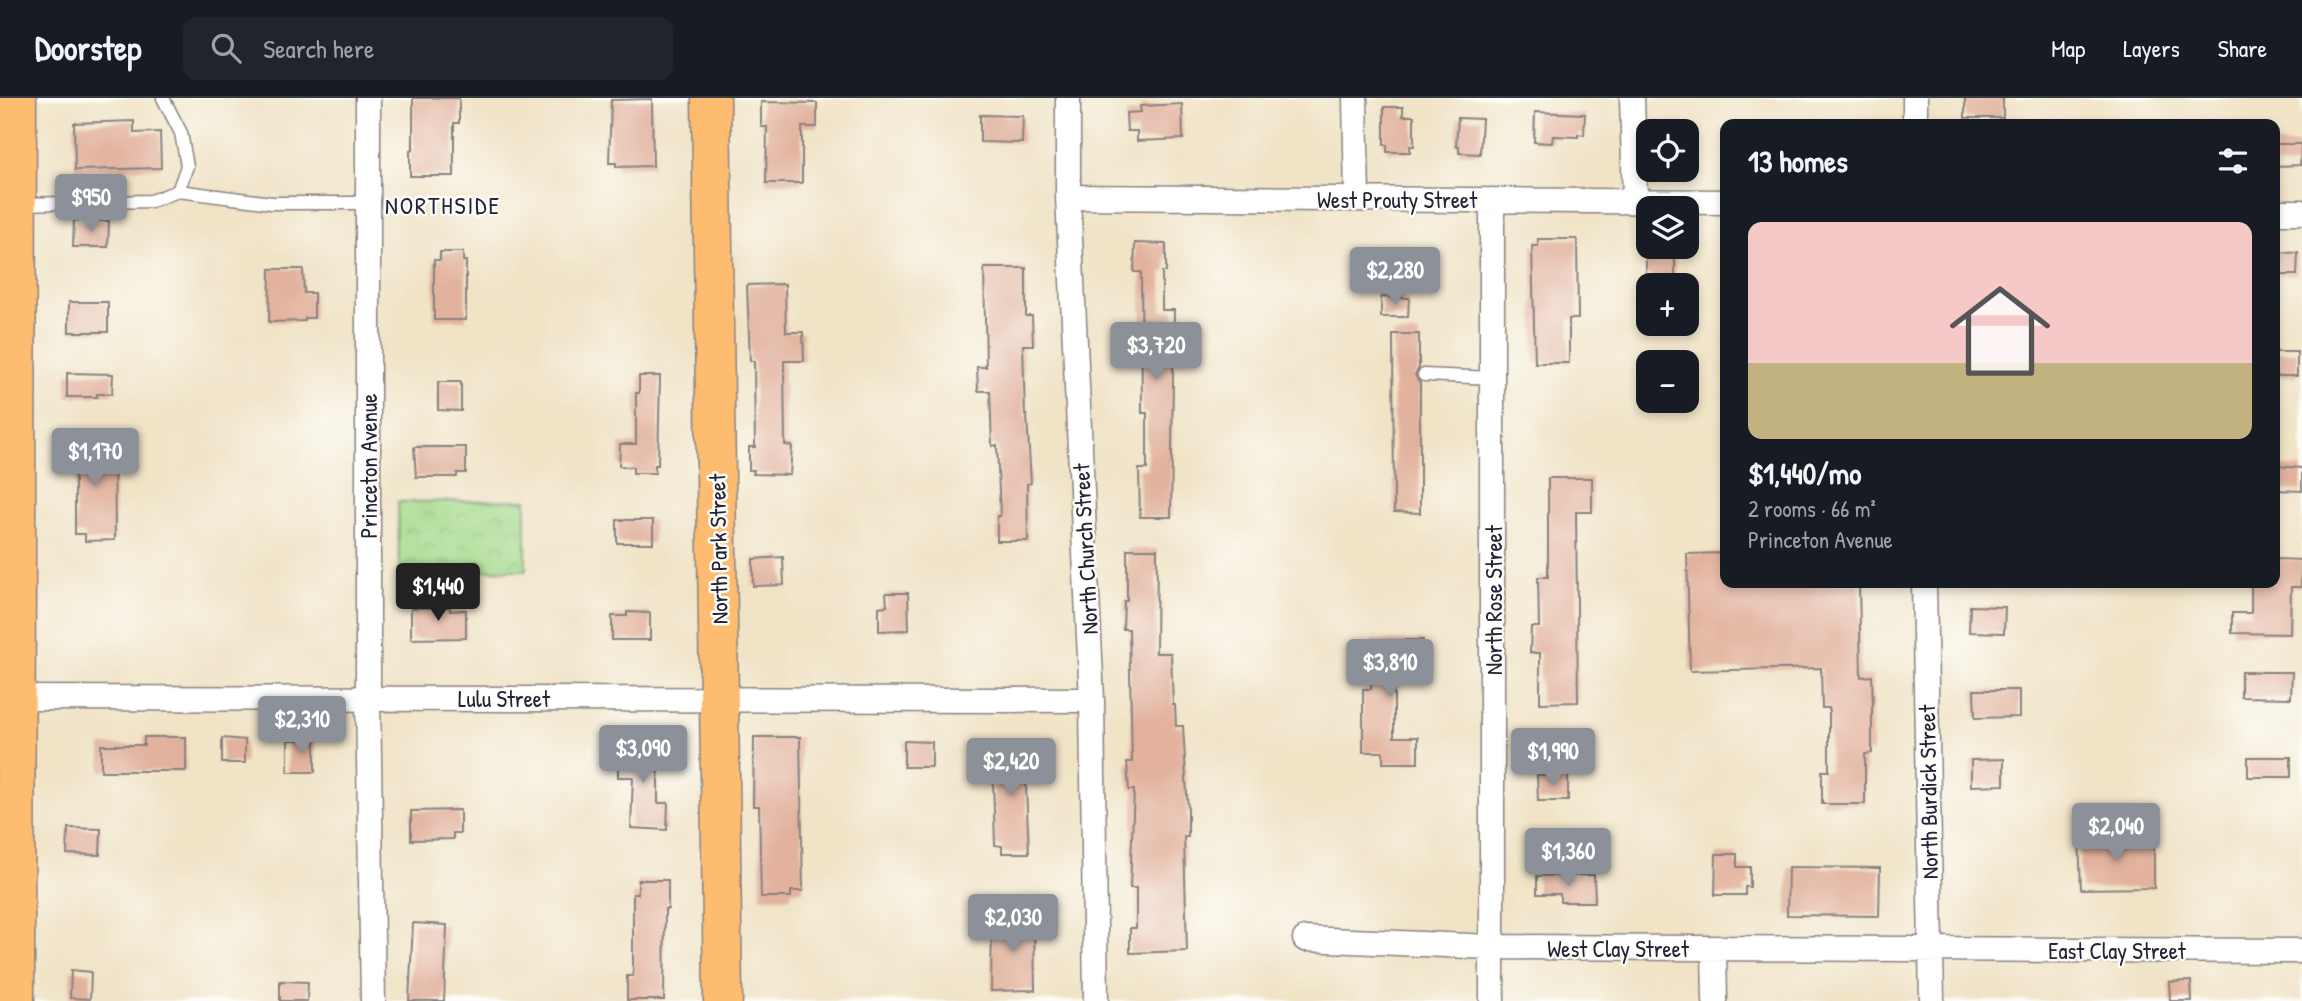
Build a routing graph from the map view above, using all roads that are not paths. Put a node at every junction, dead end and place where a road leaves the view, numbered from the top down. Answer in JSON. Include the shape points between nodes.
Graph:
{"nodes":[{"id":1,"x":17,"y":98,"type":"edge"},
{"id":2,"x":163,"y":98,"type":"edge"},
{"id":3,"x":368,"y":98,"type":"edge"},
{"id":4,"x":711,"y":98,"type":"edge"},
{"id":5,"x":1068,"y":98,"type":"edge"},
{"id":6,"x":1355,"y":98,"type":"edge"},
{"id":7,"x":1633,"y":98,"type":"edge"},
{"id":8,"x":1914,"y":98,"type":"edge"},
{"id":9,"x":1915,"y":119,"type":"edge"},
{"id":10,"x":177,"y":191,"type":"junction"},
{"id":11,"x":11,"y":193,"type":"edge"},
{"id":12,"x":1068,"y":197,"type":"junction"},
{"id":13,"x":1357,"y":199,"type":"junction"},
{"id":14,"x":1492,"y":200,"type":"junction"},
{"id":15,"x":1635,"y":200,"type":"junction"},
{"id":16,"x":1720,"y":202,"type":"edge"},
{"id":17,"x":368,"y":203,"type":"junction"},
{"id":18,"x":2280,"y":212,"type":"edge"},
{"id":19,"x":2302,"y":212,"type":"edge"},
{"id":20,"x":1424,"y":375,"type":"dead end"},
{"id":21,"x":1493,"y":378,"type":"junction"},
{"id":22,"x":8,"y":522,"type":"edge"},
{"id":23,"x":1924,"y":588,"type":"edge"},
{"id":24,"x":8,"y":698,"type":"edge"},
{"id":25,"x":368,"y":698,"type":"junction"},
{"id":26,"x":720,"y":699,"type":"junction"},
{"id":27,"x":1092,"y":700,"type":"junction"},
{"id":28,"x":1305,"y":939,"type":"dead end"},
{"id":29,"x":1492,"y":947,"type":"junction"},
{"id":30,"x":1714,"y":949,"type":"junction"},
{"id":31,"x":1931,"y":949,"type":"junction"},
{"id":32,"x":2302,"y":951,"type":"edge"},
{"id":33,"x":15,"y":1001,"type":"edge"},
{"id":34,"x":373,"y":1001,"type":"edge"},
{"id":35,"x":723,"y":1001,"type":"edge"},
{"id":36,"x":1096,"y":1001,"type":"edge"},
{"id":37,"x":1492,"y":1001,"type":"edge"},
{"id":38,"x":1715,"y":1001,"type":"edge"},
{"id":39,"x":1932,"y":1001,"type":"edge"}],
"edges":[{"from":1,"to":11,"type":"main road"},
{"from":2,"to":10,"type":"lane","via":[[181,133],[187,166]]},
{"from":3,"to":17,"type":"street","name":"Princeton Avenue"},
{"from":4,"to":26,"type":"main road","name":"North Park Street"},
{"from":5,"to":12,"type":"street","name":"North Church Street"},
{"from":6,"to":13,"type":"street"},
{"from":7,"to":15,"type":"street"},
{"from":8,"to":9,"type":"street"},
{"from":10,"to":11,"type":"lane","via":[[151,201]]},
{"from":10,"to":17,"type":"lane","via":[[272,203]]},
{"from":11,"to":22,"type":"main road"},
{"from":12,"to":13,"type":"street","name":"West Prouty Street"},
{"from":12,"to":27,"type":"street","name":"North Church Street"},
{"from":13,"to":14,"type":"street","name":"West Prouty Street"},
{"from":14,"to":15,"type":"street","name":"West Prouty Street"},
{"from":14,"to":21,"type":"street","name":"North Rose Street"},
{"from":15,"to":16,"type":"street","name":"West Prouty Street"},
{"from":17,"to":25,"type":"street","name":"Princeton Avenue"},
{"from":18,"to":19,"type":"street"},
{"from":20,"to":21,"type":"lane"},
{"from":21,"to":29,"type":"street","name":"North Rose Street"},
{"from":22,"to":24,"type":"main road"},
{"from":23,"to":31,"type":"street","name":"North Burdick Street"},
{"from":24,"to":25,"type":"street","name":"Lulu Street"},
{"from":24,"to":33,"type":"main road"},
{"from":25,"to":26,"type":"street","name":"Lulu Street"},
{"from":25,"to":34,"type":"street","name":"Princeton Avenue"},
{"from":26,"to":27,"type":"street","name":"Lulu Street"},
{"from":26,"to":35,"type":"main road","name":"North Park Street"},
{"from":27,"to":36,"type":"street","name":"North Church Street"},
{"from":28,"to":29,"type":"street","name":"West Clay Street"},
{"from":29,"to":30,"type":"street","name":"West Clay Street"},
{"from":29,"to":37,"type":"street","name":"North Rose Street"},
{"from":30,"to":31,"type":"street","name":"West Clay Street"},
{"from":30,"to":38,"type":"street"},
{"from":31,"to":32,"type":"street","name":"East Clay Street"},
{"from":31,"to":39,"type":"street","name":"North Burdick Street"}]}
